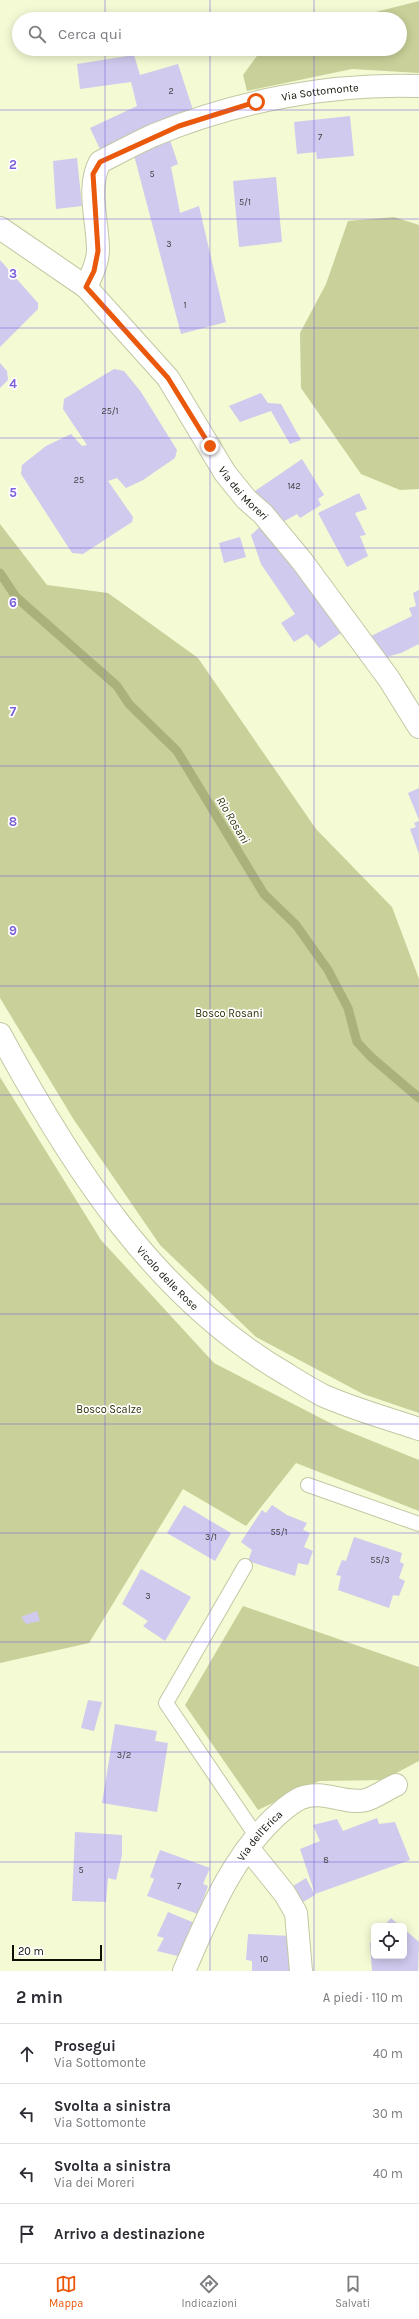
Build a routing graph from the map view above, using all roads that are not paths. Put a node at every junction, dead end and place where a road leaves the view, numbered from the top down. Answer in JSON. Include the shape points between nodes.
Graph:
{"nodes":[{"id":1,"x":419,"y":86,"type":"edge"},
{"id":2,"x":0,"y":228,"type":"edge"},
{"id":3,"x":86,"y":287,"type":"junction"},
{"id":4,"x":419,"y":727,"type":"edge"},
{"id":5,"x":0,"y":1034,"type":"edge"},
{"id":6,"x":419,"y":1429,"type":"edge"},
{"id":7,"x":308,"y":1485,"type":"dead end"},
{"id":8,"x":419,"y":1524,"type":"edge"},
{"id":9,"x":246,"y":1566,"type":"dead end"},
{"id":10,"x":396,"y":1785,"type":"dead end"},
{"id":11,"x":252,"y":1842,"type":"junction"},
{"id":12,"x":184,"y":1971,"type":"edge"},
{"id":13,"x":301,"y":1971,"type":"edge"}],
"edges":[{"from":1,"to":3,"type":"street","name":"Via Sottomonte","via":[[308,92],[268,100],[179,126],[100,162],[93,174],[98,251],[94,271]]},
{"from":2,"to":3,"type":"street","name":"Via dei Moreri"},
{"from":3,"to":4,"type":"street","name":"Via dei Moreri","via":[[168,378],[225,473],[302,561],[389,679]]},
{"from":5,"to":6,"type":"street","name":"Vicolo delle Rose","via":[[106,1206],[149,1260],[196,1308],[263,1361],[322,1395]]},
{"from":7,"to":8,"type":"lane"},
{"from":9,"to":11,"type":"lane","via":[[166,1703]]},
{"from":10,"to":11,"type":"street","name":"Via dell'Erica","via":[[366,1800],[347,1800],[326,1795],[301,1798],[284,1809]]},
{"from":11,"to":12,"type":"street","name":"Via dell'Erica","via":[[234,1866],[219,1893]]},
{"from":11,"to":13,"type":"street","via":[[296,1913]]}]}
